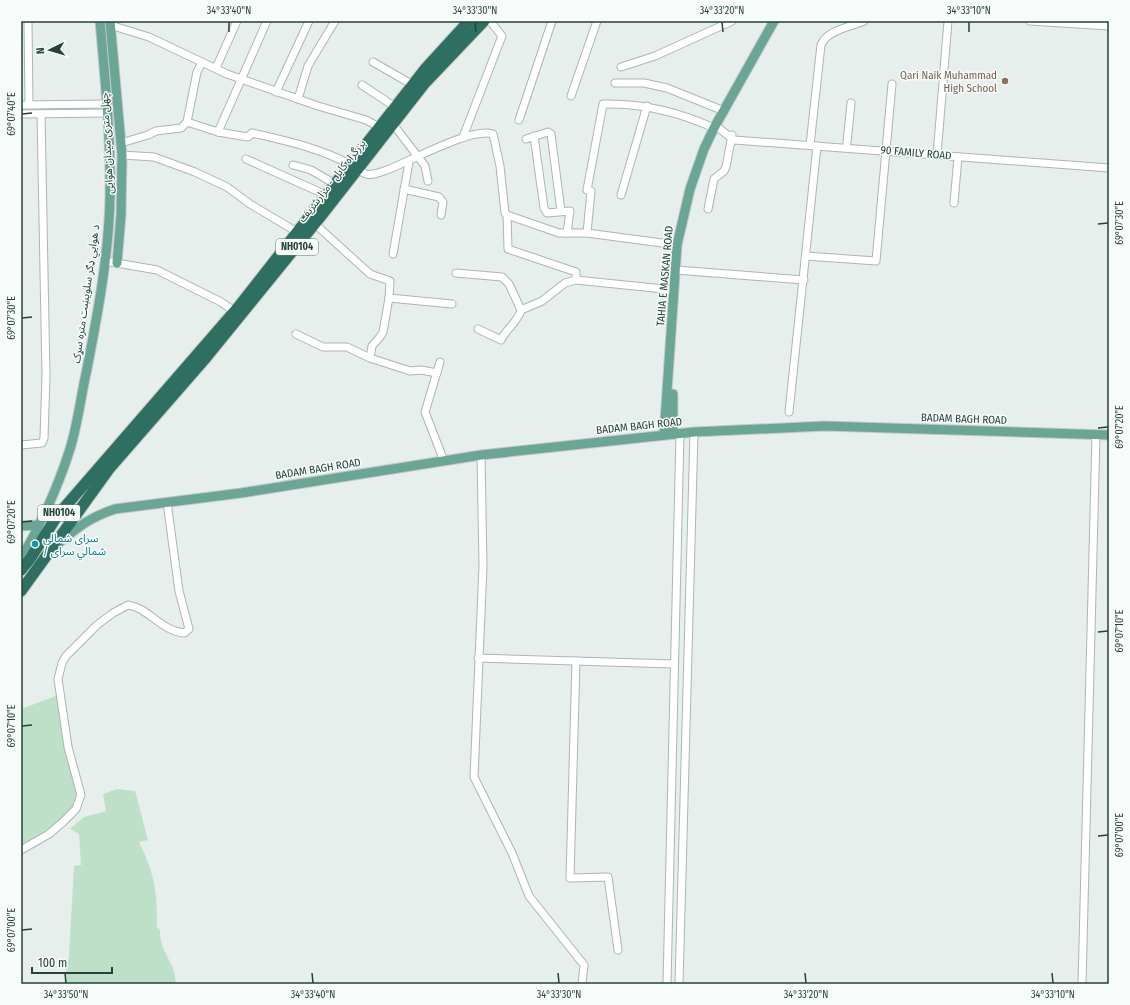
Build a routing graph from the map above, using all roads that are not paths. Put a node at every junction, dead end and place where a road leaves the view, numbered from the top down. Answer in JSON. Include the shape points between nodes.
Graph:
{"nodes":[{"id":1,"x":28,"y":21,"type":"edge"},
{"id":2,"x":100,"y":21,"type":"edge"},
{"id":3,"x":237,"y":21,"type":"edge"},
{"id":4,"x":267,"y":21,"type":"edge"},
{"id":5,"x":309,"y":21,"type":"edge"},
{"id":6,"x":335,"y":21,"type":"edge"},
{"id":7,"x":469,"y":21,"type":"edge"},
{"id":8,"x":484,"y":21,"type":"edge"},
{"id":9,"x":490,"y":21,"type":"edge"},
{"id":10,"x":552,"y":21,"type":"edge"},
{"id":11,"x":597,"y":21,"type":"edge"},
{"id":12,"x":732,"y":21,"type":"edge"},
{"id":13,"x":864,"y":21,"type":"edge"},
{"id":14,"x":948,"y":21,"type":"edge"},
{"id":15,"x":1030,"y":21,"type":"edge"},
{"id":16,"x":774,"y":22,"type":"edge"},
{"id":17,"x":110,"y":23,"type":"edge"},
{"id":18,"x":1089,"y":23,"type":"edge"},
{"id":19,"x":125,"y":24,"type":"edge"},
{"id":20,"x":1109,"y":26,"type":"edge"},
{"id":21,"x":202,"y":62,"type":"junction"},
{"id":22,"x":373,"y":62,"type":"dead end"},
{"id":23,"x":621,"y":67,"type":"dead end"},
{"id":24,"x":216,"y":68,"type":"junction"},
{"id":25,"x":241,"y":79,"type":"junction"},
{"id":26,"x":615,"y":83,"type":"dead end"},
{"id":27,"x":362,"y":84,"type":"dead end"},
{"id":28,"x":892,"y":84,"type":"dead end"},
{"id":29,"x":413,"y":85,"type":"junction"},
{"id":30,"x":276,"y":92,"type":"junction"},
{"id":31,"x":571,"y":96,"type":"dead end"},
{"id":32,"x":298,"y":99,"type":"junction"},
{"id":33,"x":851,"y":103,"type":"dead end"},
{"id":34,"x":21,"y":105,"type":"edge"},
{"id":35,"x":29,"y":105,"type":"junction"},
{"id":36,"x":647,"y":106,"type":"junction"},
{"id":37,"x":395,"y":107,"type":"junction"},
{"id":38,"x":108,"y":109,"type":"junction"},
{"id":39,"x":724,"y":110,"type":"junction"},
{"id":40,"x":21,"y":114,"type":"edge"},
{"id":41,"x":41,"y":114,"type":"junction"},
{"id":42,"x":519,"y":120,"type":"dead end"},
{"id":43,"x":188,"y":122,"type":"junction"},
{"id":44,"x":393,"y":124,"type":"junction"},
{"id":45,"x":379,"y":127,"type":"junction"},
{"id":46,"x":218,"y":132,"type":"junction"},
{"id":47,"x":723,"y":132,"type":"junction"},
{"id":48,"x":534,"y":136,"type":"junction"},
{"id":49,"x":463,"y":137,"type":"junction"},
{"id":50,"x":526,"y":139,"type":"dead end"},
{"id":51,"x":121,"y":143,"type":"junction"},
{"id":52,"x":847,"y":143,"type":"junction"},
{"id":53,"x":813,"y":144,"type":"junction"},
{"id":54,"x":886,"y":148,"type":"junction"},
{"id":55,"x":937,"y":153,"type":"junction"},
{"id":56,"x":122,"y":155,"type":"junction"},
{"id":57,"x":418,"y":156,"type":"junction"},
{"id":58,"x":958,"y":157,"type":"junction"},
{"id":59,"x":246,"y":159,"type":"dead end"},
{"id":60,"x":409,"y":162,"type":"junction"},
{"id":61,"x":1109,"y":164,"type":"edge"},
{"id":62,"x":293,"y":165,"type":"dead end"},
{"id":63,"x":354,"y":167,"type":"junction"},
{"id":64,"x":1109,"y":168,"type":"edge"},
{"id":65,"x":428,"y":181,"type":"dead end"},
{"id":66,"x":335,"y":184,"type":"junction"},
{"id":67,"x":404,"y":188,"type":"junction"},
{"id":68,"x":326,"y":195,"type":"junction"},
{"id":69,"x":621,"y":195,"type":"dead end"},
{"id":70,"x":954,"y":203,"type":"dead end"},
{"id":71,"x":708,"y":209,"type":"dead end"},
{"id":72,"x":561,"y":211,"type":"junction"},
{"id":73,"x":441,"y":215,"type":"dead end"},
{"id":74,"x":507,"y":215,"type":"junction"},
{"id":75,"x":315,"y":224,"type":"junction"},
{"id":76,"x":297,"y":232,"type":"junction"},
{"id":77,"x":567,"y":233,"type":"junction"},
{"id":78,"x":587,"y":233,"type":"junction"},
{"id":79,"x":677,"y":245,"type":"junction"},
{"id":80,"x":393,"y":254,"type":"dead end"},
{"id":81,"x":806,"y":256,"type":"junction"},
{"id":82,"x":105,"y":261,"type":"junction"},
{"id":83,"x":117,"y":263,"type":"junction"},
{"id":84,"x":678,"y":271,"type":"junction"},
{"id":85,"x":456,"y":272,"type":"dead end"},
{"id":86,"x":576,"y":280,"type":"junction"},
{"id":87,"x":804,"y":280,"type":"junction"},
{"id":88,"x":674,"y":290,"type":"junction"},
{"id":89,"x":389,"y":298,"type":"junction"},
{"id":90,"x":452,"y":304,"type":"dead end"},
{"id":91,"x":521,"y":310,"type":"junction"},
{"id":92,"x":234,"y":311,"type":"junction"},
{"id":93,"x":478,"y":329,"type":"dead end"},
{"id":94,"x":296,"y":334,"type":"dead end"},
{"id":95,"x":370,"y":358,"type":"junction"},
{"id":96,"x":440,"y":362,"type":"dead end"},
{"id":97,"x":437,"y":373,"type":"junction"},
{"id":98,"x":789,"y":412,"type":"dead end"},
{"id":99,"x":694,"y":432,"type":"junction"},
{"id":100,"x":672,"y":435,"type":"junction"},
{"id":101,"x":1096,"y":435,"type":"junction"},
{"id":102,"x":1109,"y":435,"type":"edge"},
{"id":103,"x":21,"y":445,"type":"edge"},
{"id":104,"x":481,"y":455,"type":"junction"},
{"id":105,"x":444,"y":461,"type":"junction"},
{"id":106,"x":106,"y":465,"type":"junction"},
{"id":107,"x":171,"y":501,"type":"junction"},
{"id":108,"x":39,"y":525,"type":"junction"},
{"id":109,"x":21,"y":526,"type":"edge"},
{"id":110,"x":25,"y":543,"type":"edge"},
{"id":111,"x":54,"y":546,"type":"junction"},
{"id":112,"x":21,"y":559,"type":"edge"},
{"id":113,"x":21,"y":570,"type":"edge"},
{"id":114,"x":21,"y":591,"type":"edge"},
{"id":115,"x":478,"y":658,"type":"junction"},
{"id":116,"x":576,"y":661,"type":"junction"},
{"id":117,"x":674,"y":664,"type":"junction"},
{"id":118,"x":21,"y":850,"type":"edge"},
{"id":119,"x":618,"y":950,"type":"dead end"},
{"id":120,"x":582,"y":984,"type":"edge"},
{"id":121,"x":667,"y":984,"type":"edge"},
{"id":122,"x":680,"y":984,"type":"edge"},
{"id":123,"x":1082,"y":984,"type":"edge"}],
"edges":[{"from":1,"to":35,"type":"street"},
{"from":2,"to":38,"type":"main road","name":"د هوايي ډګر سلویښت متره سړک"},
{"from":3,"to":24,"type":"street"},
{"from":4,"to":25,"type":"street"},
{"from":5,"to":30,"type":"street"},
{"from":6,"to":32,"type":"street","via":[[308,66]]},
{"from":7,"to":29,"type":"highway","name":"بزرگراه کابل - مزارشریف","number":"NH0104"},
{"from":8,"to":44,"type":"highway","name":"بزرگراه کابل - مزارشریف","number":"NH0104","via":[[424,84]]},
{"from":9,"to":49,"type":"street","via":[[502,36]]},
{"from":10,"to":42,"type":"street"},
{"from":11,"to":31,"type":"street"},
{"from":12,"to":23,"type":"street","via":[[654,56]]},
{"from":13,"to":53,"type":"street","via":[[830,34],[824,38],[821,45]]},
{"from":14,"to":55,"type":"street"},
{"from":15,"to":18,"type":"street"},
{"from":16,"to":39,"type":"main road","name":"TAHIA E MASKAN ROAD"},
{"from":16,"to":47,"type":"main road","name":"TAHIA E MASKAN ROAD"},
{"from":17,"to":19,"type":"street"},
{"from":17,"to":51,"type":"main road","name":"چهل متری میدان هوایی"},
{"from":18,"to":20,"type":"street"},
{"from":19,"to":21,"type":"street"},
{"from":21,"to":24,"type":"street"},
{"from":21,"to":43,"type":"street","via":[[197,72]]},
{"from":22,"to":29,"type":"street"},
{"from":24,"to":25,"type":"street"},
{"from":25,"to":30,"type":"street"},
{"from":25,"to":46,"type":"street"},
{"from":26,"to":39,"type":"street","via":[[644,83],[667,88]]},
{"from":27,"to":37,"type":"street"},
{"from":28,"to":54,"type":"street"},
{"from":29,"to":37,"type":"highway","name":"بزرگراه کابل - مزارشریف","number":"NH0104"},
{"from":30,"to":32,"type":"street"},
{"from":32,"to":45,"type":"street","via":[[366,120]]},
{"from":33,"to":52,"type":"street"},
{"from":34,"to":35,"type":"street"},
{"from":35,"to":38,"type":"street"},
{"from":36,"to":47,"type":"street","name":"90 FAMILY ROAD","via":[[690,117]]},
{"from":36,"to":69,"type":"street"},
{"from":36,"to":78,"type":"street","name":"90 FAMILY ROAD","via":[[603,104],[587,190],[591,191]]},
{"from":37,"to":45,"type":"highway","name":"بزرگراه کابل - مزارشریف","number":"NH0104"},
{"from":38,"to":41,"type":"street"},
{"from":38,"to":82,"type":"main road","name":"د هوايي ډګر سلویښت متره سړک","via":[[110,196]]},
{"from":39,"to":47,"type":"main road","name":"TAHIA E MASKAN ROAD"},
{"from":40,"to":41,"type":"street"},
{"from":41,"to":103,"type":"street","via":[[46,376],[44,438],[42,443],[37,445]]},
{"from":43,"to":46,"type":"street"},
{"from":43,"to":51,"type":"street","via":[[181,128],[156,131]]},
{"from":44,"to":57,"type":"street"},
{"from":44,"to":63,"type":"highway","name":"بزرگراه کابل - مزارشریف","number":"NH0104"},
{"from":45,"to":63,"type":"highway","name":"بزرگراه کابل - مزارشریف","number":"NH0104"},
{"from":46,"to":63,"type":"street","via":[[248,136],[252,133],[306,145]]},
{"from":47,"to":53,"type":"street","name":"90 FAMILY ROAD"},
{"from":47,"to":71,"type":"street","via":[[726,167],[714,179]]},
{"from":47,"to":79,"type":"main road","name":"TAHIA E MASKAN ROAD","via":[[704,149],[690,189]]},
{"from":47,"to":84,"type":"main road","name":"TAHIA E MASKAN ROAD","via":[[707,155],[688,213]]},
{"from":48,"to":50,"type":"street"},
{"from":48,"to":72,"type":"street","via":[[544,208],[547,213]]},
{"from":48,"to":72,"type":"street","via":[[548,132],[551,134]]},
{"from":49,"to":57,"type":"street"},
{"from":49,"to":74,"type":"street","via":[[482,132],[493,134]]},
{"from":51,"to":56,"type":"main road","name":"چهل متری میدان هوایی"},
{"from":52,"to":53,"type":"street","name":"90 FAMILY ROAD"},
{"from":52,"to":54,"type":"street","name":"90 FAMILY ROAD"},
{"from":53,"to":54,"type":"street","name":"90 FAMILY ROAD"},
{"from":53,"to":81,"type":"street"},
{"from":54,"to":55,"type":"street","name":"90 FAMILY ROAD"},
{"from":54,"to":81,"type":"street","via":[[876,261]]},
{"from":55,"to":58,"type":"street","name":"90 FAMILY ROAD"},
{"from":55,"to":61,"type":"street","name":"90 FAMILY ROAD"},
{"from":56,"to":76,"type":"street","via":[[154,157],[195,172],[227,187]]},
{"from":56,"to":83,"type":"main road","name":"چهل متری میدان هوایی"},
{"from":57,"to":60,"type":"street"},
{"from":57,"to":65,"type":"street"},
{"from":58,"to":64,"type":"street","name":"90 FAMILY ROAD"},
{"from":58,"to":70,"type":"street"},
{"from":59,"to":68,"type":"street"},
{"from":60,"to":63,"type":"street","via":[[375,174],[366,174]]},
{"from":60,"to":67,"type":"street"},
{"from":62,"to":66,"type":"street","via":[[311,170]]},
{"from":63,"to":66,"type":"highway","name":"بزرگراه کابل - مزارشریف","number":"NH0104"},
{"from":63,"to":75,"type":"highway","name":"بزرگراه کابل - مزارشریف","number":"NH0104"},
{"from":66,"to":68,"type":"highway","name":"بزرگراه کابل - مزارشریف","number":"NH0104"},
{"from":67,"to":73,"type":"street","via":[[439,197],[443,202]]},
{"from":67,"to":80,"type":"street"},
{"from":68,"to":76,"type":"highway","name":"بزرگراه کابل - مزارشریف","number":"NH0104"},
{"from":72,"to":77,"type":"street","via":[[570,211]]},
{"from":74,"to":77,"type":"street","via":[[547,230]]},
{"from":74,"to":86,"type":"street","via":[[508,249],[576,272]]},
{"from":75,"to":89,"type":"street","via":[[370,274],[390,281]]},
{"from":75,"to":106,"type":"highway","name":"بزرگراه کابل - مزارشریف","number":"NH0104","via":[[159,414]]},
{"from":76,"to":92,"type":"highway","name":"بزرگراه کابل - مزارشریف","number":"NH0104"},
{"from":77,"to":78,"type":"street"},
{"from":78,"to":79,"type":"street"},
{"from":79,"to":84,"type":"main road","name":"TAHIA E MASKAN ROAD"},
{"from":81,"to":87,"type":"street"},
{"from":82,"to":83,"type":"street"},
{"from":82,"to":108,"type":"main road","name":"د هوايي ډګر سلویښت متره سړک","via":[[96,323],[70,448]]},
{"from":83,"to":92,"type":"street","via":[[157,270],[214,298]]},
{"from":84,"to":87,"type":"street"},
{"from":84,"to":88,"type":"main road","name":"TAHIA E MASKAN ROAD"},
{"from":84,"to":100,"type":"main road","name":"TAHIA E MASKAN ROAD"},
{"from":85,"to":91,"type":"street","via":[[502,278],[509,284]]},
{"from":86,"to":88,"type":"street"},
{"from":86,"to":91,"type":"street","via":[[565,283],[542,301]]},
{"from":87,"to":98,"type":"street"},
{"from":88,"to":100,"type":"main road","name":"TAHIA E MASKAN ROAD"},
{"from":89,"to":90,"type":"street"},
{"from":89,"to":95,"type":"street","via":[[382,332],[372,346]]},
{"from":91,"to":93,"type":"street","via":[[501,340]]},
{"from":92,"to":106,"type":"highway","name":"بزرگراه کابل - مزارشریف","number":"NH0104"},
{"from":94,"to":95,"type":"street","via":[[323,347],[347,347]]},
{"from":95,"to":97,"type":"street","via":[[410,371]]},
{"from":96,"to":97,"type":"street"},
{"from":97,"to":105,"type":"street","via":[[425,412]]},
{"from":99,"to":100,"type":"main road","name":"BADAM BAGH ROAD"},
{"from":99,"to":101,"type":"main road","name":"BADAM BAGH ROAD","via":[[825,426]]},
{"from":99,"to":122,"type":"street"},
{"from":100,"to":104,"type":"main road","name":"BADAM BAGH ROAD"},
{"from":100,"to":117,"type":"street"},
{"from":101,"to":102,"type":"main road","name":"BADAM BAGH ROAD"},
{"from":101,"to":123,"type":"street"},
{"from":104,"to":105,"type":"main road","name":"BADAM BAGH ROAD"},
{"from":104,"to":115,"type":"street","via":[[482,566]]},
{"from":105,"to":107,"type":"main road","name":"BADAM BAGH ROAD","via":[[249,492]]},
{"from":106,"to":111,"type":"highway","number":"NH0104","via":[[90,495]]},
{"from":106,"to":113,"type":"highway","number":"NH0104","via":[[56,516]]},
{"from":107,"to":111,"type":"main road","name":"BADAM BAGH ROAD","via":[[115,509],[95,516],[82,523]]},
{"from":107,"to":118,"type":"street","via":[[179,591],[189,628],[184,633],[176,632],[166,628],[140,609],[128,605],[112,613],[66,656],[58,679],[68,748],[81,795],[76,809],[63,822],[49,834]]},
{"from":108,"to":109,"type":"main road"},
{"from":108,"to":110,"type":"main road","name":"د هوايي ډګر سلویښت متره سړک"},
{"from":110,"to":112,"type":"main road","name":"د هوايي ډګر سلویښت متره سړک"},
{"from":111,"to":114,"type":"highway","number":"NH0104"},
{"from":115,"to":116,"type":"street"},
{"from":115,"to":120,"type":"street","via":[[474,777],[512,853],[529,896],[584,965]]},
{"from":116,"to":117,"type":"street"},
{"from":116,"to":119,"type":"street","via":[[570,878],[608,877]]},
{"from":117,"to":121,"type":"street"}]}
